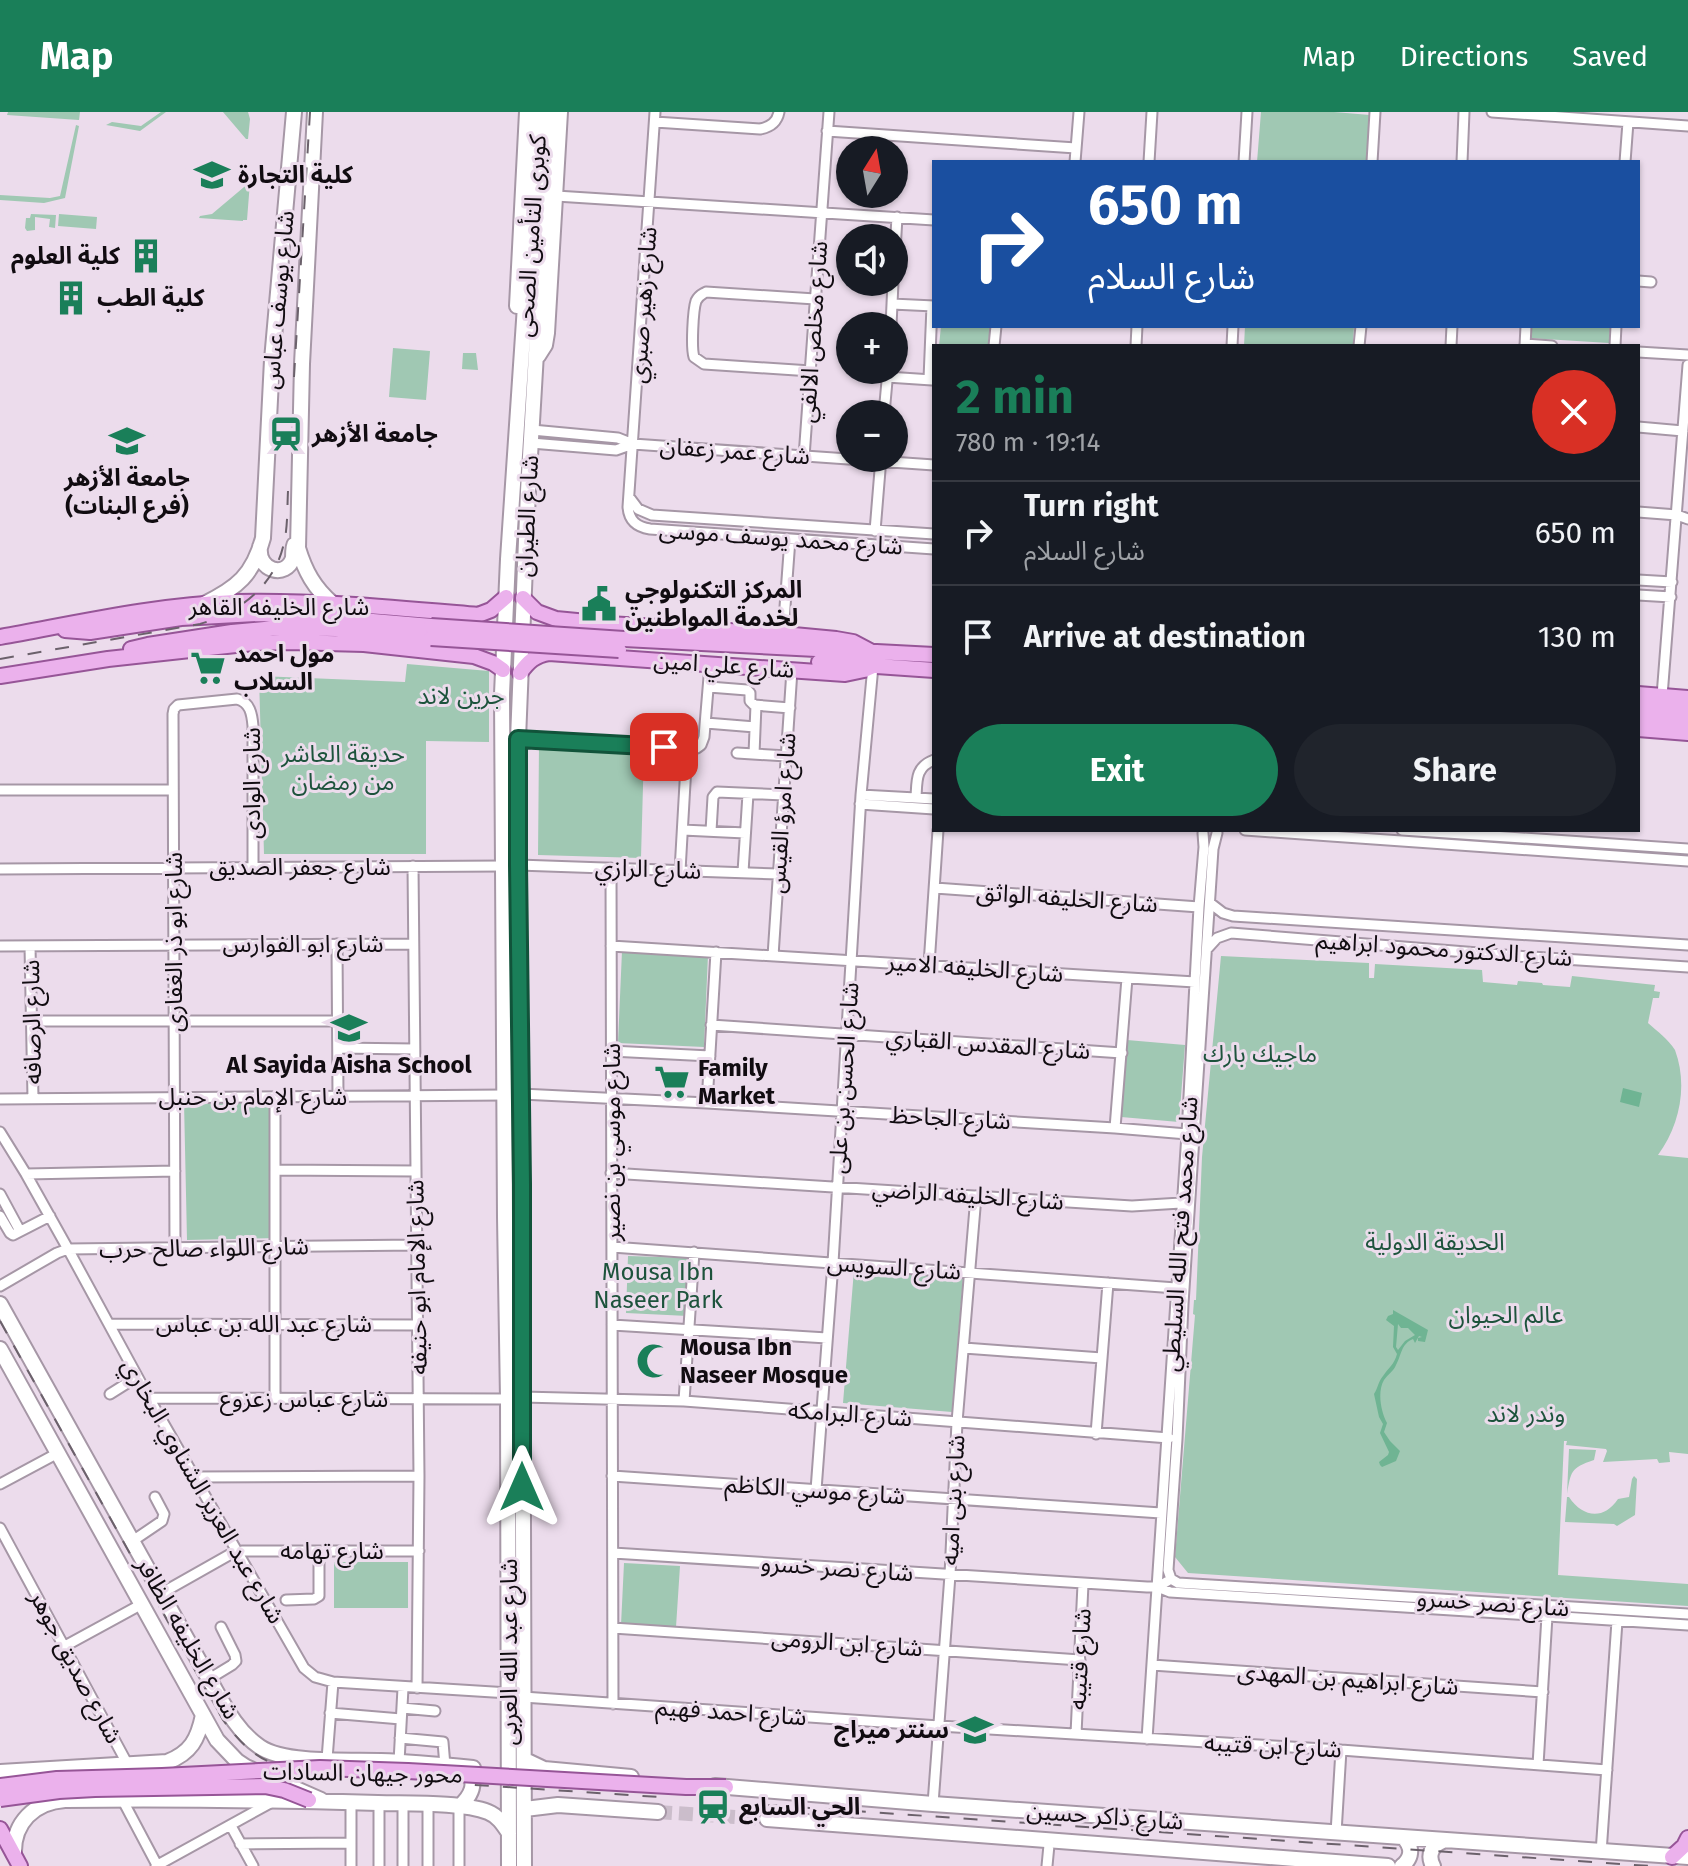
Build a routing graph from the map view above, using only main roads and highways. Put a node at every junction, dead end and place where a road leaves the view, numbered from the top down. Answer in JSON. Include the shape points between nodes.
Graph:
{"nodes":[{"id":1,"x":294,"y":112,"type":"edge"},
{"id":2,"x":315,"y":112,"type":"edge"},
{"id":3,"x":544,"y":114,"type":"edge"},
{"id":4,"x":529,"y":360,"type":"junction"},
{"id":5,"x":298,"y":521,"type":"junction"},
{"id":6,"x":260,"y":547,"type":"junction"},
{"id":7,"x":506,"y":602,"type":"junction"},
{"id":8,"x":523,"y":602,"type":"junction"},
{"id":9,"x":333,"y":604,"type":"junction"},
{"id":10,"x":202,"y":605,"type":"junction"},
{"id":11,"x":447,"y":612,"type":"junction"},
{"id":12,"x":582,"y":622,"type":"junction"},
{"id":13,"x":56,"y":627,"type":"junction"},
{"id":14,"x":0,"y":637,"type":"edge"},
{"id":15,"x":433,"y":638,"type":"junction"},
{"id":16,"x":576,"y":655,"type":"junction"},
{"id":17,"x":932,"y":655,"type":"edge"},
{"id":18,"x":872,"y":658,"type":"junction"},
{"id":19,"x":503,"y":670,"type":"junction"},
{"id":20,"x":932,"y":670,"type":"edge"},
{"id":21,"x":520,"y":673,"type":"junction"},
{"id":22,"x":0,"y":676,"type":"edge"},
{"id":23,"x":1640,"y":694,"type":"edge"},
{"id":24,"x":1688,"y":698,"type":"edge"},
{"id":25,"x":1640,"y":707,"type":"edge"},
{"id":26,"x":1688,"y":711,"type":"edge"},
{"id":27,"x":1640,"y":718,"type":"edge"},
{"id":28,"x":1688,"y":722,"type":"edge"},
{"id":29,"x":1640,"y":729,"type":"edge"},
{"id":30,"x":1688,"y":733,"type":"edge"},
{"id":31,"x":511,"y":866,"type":"junction"},
{"id":32,"x":505,"y":1184,"type":"junction"},
{"id":33,"x":522,"y":1184,"type":"junction"},
{"id":34,"x":505,"y":1217,"type":"junction"},
{"id":35,"x":522,"y":1217,"type":"junction"},
{"id":36,"x":0,"y":1304,"type":"edge"},
{"id":37,"x":0,"y":1349,"type":"edge"},
{"id":38,"x":515,"y":1398,"type":"junction"},
{"id":39,"x":203,"y":1715,"type":"junction"},
{"id":40,"x":246,"y":1735,"type":"junction"},
{"id":41,"x":516,"y":1737,"type":"junction"},
{"id":42,"x":264,"y":1750,"type":"junction"},
{"id":43,"x":227,"y":1751,"type":"junction"},
{"id":44,"x":525,"y":1760,"type":"junction"},
{"id":45,"x":466,"y":1768,"type":"junction"},
{"id":46,"x":509,"y":1772,"type":"junction"},
{"id":47,"x":257,"y":1773,"type":"junction"},
{"id":48,"x":2,"y":1777,"type":"edge"},
{"id":49,"x":726,"y":1787,"type":"junction"},
{"id":50,"x":0,"y":1799,"type":"edge"},
{"id":51,"x":315,"y":1800,"type":"junction"},
{"id":52,"x":459,"y":1807,"type":"junction"},
{"id":53,"x":525,"y":1809,"type":"junction"},
{"id":54,"x":33,"y":1810,"type":"junction"},
{"id":55,"x":658,"y":1812,"type":"tunnel mouth"},
{"id":56,"x":767,"y":1819,"type":"tunnel mouth"},
{"id":57,"x":0,"y":1829,"type":"edge"},
{"id":58,"x":509,"y":1833,"type":"junction"},
{"id":59,"x":1404,"y":1838,"type":"junction"},
{"id":60,"x":1688,"y":1838,"type":"edge"},
{"id":61,"x":1443,"y":1841,"type":"junction"},
{"id":62,"x":1672,"y":1857,"type":"junction"},
{"id":63,"x":1688,"y":1857,"type":"edge"},
{"id":64,"x":17,"y":1860,"type":"edge"},
{"id":65,"x":509,"y":1866,"type":"edge"},
{"id":66,"x":524,"y":1866,"type":"edge"},
{"id":67,"x":1388,"y":1866,"type":"edge"},
{"id":68,"x":1402,"y":1866,"type":"edge"},
{"id":69,"x":1433,"y":1866,"type":"edge"}],
"edges":[{"from":1,"to":6,"type":"main road","name":"شارع يوسف عباس"},
{"from":2,"to":5,"type":"main road","name":"شارع يوسف عباس"},
{"from":3,"to":4,"type":"main road","name":"كوبرى التأمين الصحى"},
{"from":3,"to":4,"type":"main road","via":[[556,196],[547,333],[545,345]]},
{"from":4,"to":7,"type":"main road","name":"شارع الطيران"},
{"from":4,"to":8,"type":"main road","name":"شارع الطيران"},
{"from":5,"to":6,"type":"main road","via":[[287,567],[265,566]]},
{"from":5,"to":9,"type":"main road","name":"شارع يوسف عباس","via":[[303,564]]},
{"from":6,"to":10,"type":"main road","name":"شارع يوسف عباس","via":[[231,591]]},
{"from":7,"to":8,"type":"main road","via":[[513,613]]},
{"from":7,"to":11,"type":"main road","name":"شارع الخليفه القاهر","via":[[483,614]]},
{"from":7,"to":19,"type":"main road","name":"شارع الطيران"},
{"from":8,"to":12,"type":"main road","name":"شارع علي امين","via":[[547,617]]},
{"from":8,"to":21,"type":"main road","name":"شارع الطيران"},
{"from":9,"to":10,"type":"main road","name":"شارع الخليفه القاهر"},
{"from":9,"to":11,"type":"main road","name":"شارع الخليفه القاهر"},
{"from":10,"to":13,"type":"main road","name":"شارع الخليفه القاهر"},
{"from":11,"to":15,"type":"main road","via":[[451,623],[445,644]]},
{"from":12,"to":16,"type":"main road","via":[[573,636]]},
{"from":12,"to":18,"type":"main road","name":"شارع علي امين","via":[[853,642]]},
{"from":13,"to":14,"type":"main road","name":"شارع الخليفه القاهر"},
{"from":13,"to":15,"type":"main road","via":[[90,632],[181,618],[257,614],[314,616]]},
{"from":15,"to":18,"type":"main road","bridge":true},
{"from":15,"to":19,"type":"main road"},
{"from":15,"to":22,"type":"main road","via":[[275,628],[148,645],[108,659]]},
{"from":16,"to":18,"type":"main road","name":"شارع علي امين","via":[[845,674],[864,670]]},
{"from":16,"to":21,"type":"main road","name":"شارع علي امين","via":[[540,655]]},
{"from":17,"to":18,"type":"main road","name":"شارع علي امين"},
{"from":18,"to":20,"type":"main road","name":"شارع علي امين"},
{"from":19,"to":21,"type":"main road"},
{"from":19,"to":31,"type":"main road","name":"شارع عبد الله العربى"},
{"from":21,"to":31,"type":"main road","name":"شارع عبد الله العربى"},
{"from":23,"to":24,"type":"main road"},
{"from":25,"to":26,"type":"main road"},
{"from":27,"to":28,"type":"main road"},
{"from":29,"to":30,"type":"main road"},
{"from":31,"to":32,"type":"main road","name":"شارع عبد الله العربى"},
{"from":31,"to":33,"type":"main road","name":"شارع عبد الله العربى"},
{"from":32,"to":33,"type":"main road"},
{"from":32,"to":34,"type":"main road","name":"شارع عبد الله العربى"},
{"from":33,"to":35,"type":"main road","name":"شارع عبد الله العربى"},
{"from":34,"to":35,"type":"main road"},
{"from":34,"to":38,"type":"main road","name":"شارع عبد الله العربى"},
{"from":35,"to":38,"type":"main road","name":"شارع عبد الله العربى"},
{"from":36,"to":40,"type":"main road","name":"شارع الخليفه الظافر","via":[[160,1594]]},
{"from":37,"to":39,"type":"main road","name":"شارع الخليفه الظافر"},
{"from":38,"to":41,"type":"main road","name":"شارع عبد الله العربى"},
{"from":39,"to":43,"type":"main road","name":"شارع الخليفه الظافر"},
{"from":39,"to":48,"type":"main road","via":[[196,1740],[179,1758],[153,1765],[52,1768]]},
{"from":40,"to":42,"type":"main road","name":"شارع الخليفه الظافر"},
{"from":40,"to":43,"type":"main road","via":[[241,1748]]},
{"from":41,"to":44,"type":"main road","name":"شارع عبد الله العربى"},
{"from":41,"to":46,"type":"main road","name":"شارع عبد الله العربى"},
{"from":42,"to":45,"type":"main road","name":"شارع الخليفه الظافر","via":[[286,1756]]},
{"from":42,"to":47,"type":"main road","via":[[254,1761]]},
{"from":43,"to":47,"type":"main road","name":"شارع الخليفه الظافر"},
{"from":44,"to":49,"type":"main road","name":"شارع ذاكر حسين","via":[[544,1769]]},
{"from":44,"to":53,"type":"main road","name":"شارع عبد الله العربى"},
{"from":45,"to":46,"type":"main road","name":"شارع الخليفه الظافر"},
{"from":45,"to":52,"type":"main road","via":[[473,1788]]},
{"from":46,"to":58,"type":"main road","name":"شارع عبد الله العربى"},
{"from":47,"to":51,"type":"main road","name":"شارع الخليفه الظافر"},
{"from":48,"to":49,"type":"main road","name":"محور جيهان السادات","bridge":true,"via":[[320,1768]]},
{"from":48,"to":54,"type":"main road","via":[[13,1800]]},
{"from":49,"to":59,"type":"main road","name":"شارع ذاكر حسين"},
{"from":50,"to":51,"type":"main road","name":"محور جيهان السادات","bridge":true,"via":[[95,1789],[265,1786]]},
{"from":51,"to":52,"type":"main road"},
{"from":51,"to":54,"type":"main road","via":[[56,1801]]},
{"from":52,"to":58,"type":"main road","via":[[486,1811]]},
{"from":53,"to":55,"type":"main road","via":[[558,1805]]},
{"from":53,"to":66,"type":"main road","name":"شارع عبد الله العربى"},
{"from":54,"to":64,"type":"main road","via":[[19,1827]]},
{"from":56,"to":67,"type":"main road","name":"شارع ذاكر حسين"},
{"from":57,"to":64,"type":"main road"},
{"from":58,"to":65,"type":"main road","name":"شارع عبد الله العربى"},
{"from":59,"to":61,"type":"main road","name":"شارع ذاكر حسين"},
{"from":59,"to":68,"type":"main road","via":[[1411,1852]]},
{"from":60,"to":62,"type":"main road"},
{"from":61,"to":62,"type":"main road","name":"شارع ذاكر حسين"},
{"from":61,"to":69,"type":"main road","via":[[1431,1853]]},
{"from":62,"to":63,"type":"main road","name":"شارع ذاكر حسين"}]}
